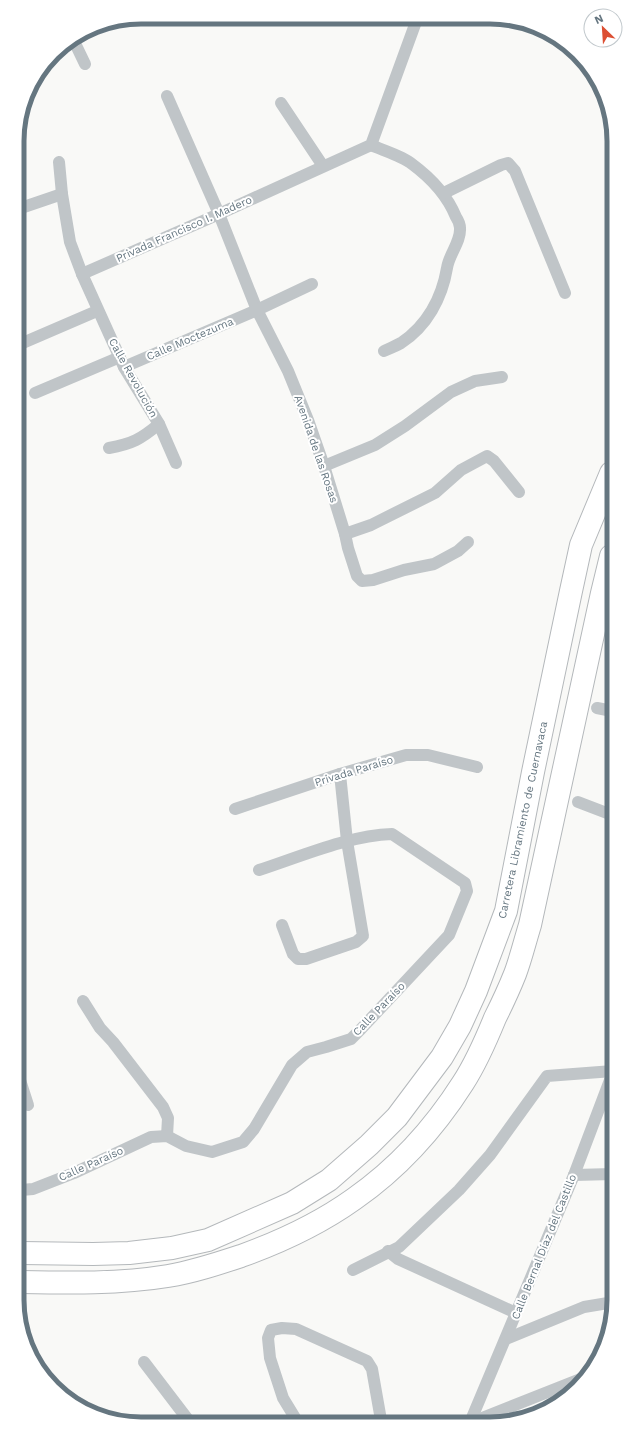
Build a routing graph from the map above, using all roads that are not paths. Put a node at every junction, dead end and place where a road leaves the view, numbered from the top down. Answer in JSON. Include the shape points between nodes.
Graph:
{"nodes":[{"id":1,"x":415,"y":24,"type":"edge"},
{"id":2,"x":76,"y":44,"type":"edge"},
{"id":3,"x":85,"y":64,"type":"dead end"},
{"id":4,"x":168,"y":96,"type":"dead end"},
{"id":5,"x":281,"y":103,"type":"dead end"},
{"id":6,"x":371,"y":145,"type":"junction"},
{"id":7,"x":59,"y":162,"type":"dead end"},
{"id":8,"x":323,"y":166,"type":"junction"},
{"id":9,"x":62,"y":194,"type":"junction"},
{"id":10,"x":444,"y":194,"type":"junction"},
{"id":11,"x":24,"y":207,"type":"edge"},
{"id":12,"x":219,"y":214,"type":"junction"},
{"id":13,"x":82,"y":274,"type":"junction"},
{"id":14,"x":312,"y":284,"type":"dead end"},
{"id":15,"x":565,"y":293,"type":"dead end"},
{"id":16,"x":257,"y":310,"type":"junction"},
{"id":17,"x":97,"y":311,"type":"junction"},
{"id":18,"x":24,"y":342,"type":"edge"},
{"id":19,"x":384,"y":351,"type":"dead end"},
{"id":20,"x":122,"y":362,"type":"junction"},
{"id":21,"x":502,"y":377,"type":"dead end"},
{"id":22,"x":35,"y":394,"type":"dead end"},
{"id":23,"x":159,"y":424,"type":"junction"},
{"id":24,"x":109,"y":448,"type":"dead end"},
{"id":25,"x":176,"y":463,"type":"dead end"},
{"id":26,"x":324,"y":466,"type":"junction"},
{"id":27,"x":607,"y":483,"type":"edge"},
{"id":28,"x":519,"y":492,"type":"dead end"},
{"id":29,"x":345,"y":534,"type":"junction"},
{"id":30,"x":468,"y":542,"type":"dead end"},
{"id":31,"x":607,"y":572,"type":"edge"},
{"id":32,"x":597,"y":708,"type":"dead end"},
{"id":33,"x":607,"y":710,"type":"edge"},
{"id":34,"x":477,"y":767,"type":"dead end"},
{"id":35,"x":340,"y":774,"type":"junction"},
{"id":36,"x":578,"y":802,"type":"dead end"},
{"id":37,"x":235,"y":809,"type":"dead end"},
{"id":38,"x":607,"y":813,"type":"edge"},
{"id":39,"x":348,"y":841,"type":"junction"},
{"id":40,"x":259,"y":870,"type":"dead end"},
{"id":41,"x":282,"y":926,"type":"dead end"},
{"id":42,"x":83,"y":1001,"type":"dead end"},
{"id":43,"x":607,"y":1071,"type":"edge"},
{"id":44,"x":607,"y":1087,"type":"edge"},
{"id":45,"x":24,"y":1092,"type":"edge"},
{"id":46,"x":28,"y":1104,"type":"dead end"},
{"id":47,"x":167,"y":1136,"type":"junction"},
{"id":48,"x":607,"y":1174,"type":"edge"},
{"id":49,"x":574,"y":1175,"type":"junction"},
{"id":50,"x":24,"y":1190,"type":"edge"},
{"id":51,"x":388,"y":1251,"type":"junction"},
{"id":52,"x":24,"y":1253,"type":"edge"},
{"id":53,"x":353,"y":1270,"type":"dead end"},
{"id":54,"x":24,"y":1282,"type":"edge"},
{"id":55,"x":607,"y":1303,"type":"edge"},
{"id":56,"x":516,"y":1313,"type":"junction"},
{"id":57,"x":506,"y":1339,"type":"junction"},
{"id":58,"x":144,"y":1362,"type":"dead end"},
{"id":59,"x":573,"y":1382,"type":"edge"},
{"id":60,"x":186,"y":1417,"type":"edge"},
{"id":61,"x":295,"y":1417,"type":"edge"},
{"id":62,"x":380,"y":1417,"type":"edge"},
{"id":63,"x":472,"y":1417,"type":"edge"},
{"id":64,"x":486,"y":1417,"type":"edge"}],
"edges":[{"from":1,"to":6,"type":"street"},
{"from":2,"to":3,"type":"street"},
{"from":4,"to":12,"type":"street","name":"Avenida de las Rosas"},
{"from":5,"to":8,"type":"street"},
{"from":6,"to":8,"type":"street","name":"Privada Francisco I. Madero"},
{"from":6,"to":10,"type":"street","via":[[411,163]]},
{"from":7,"to":9,"type":"street"},
{"from":8,"to":12,"type":"street","name":"Privada Francisco I. Madero"},
{"from":9,"to":11,"type":"street"},
{"from":9,"to":13,"type":"street","via":[[70,242]]},
{"from":10,"to":15,"type":"street","via":[[508,163],[515,171]]},
{"from":10,"to":19,"type":"street","via":[[461,227],[437,304],[421,325],[401,343]]},
{"from":12,"to":13,"type":"street","name":"Privada Francisco I. Madero"},
{"from":12,"to":16,"type":"street","name":"Avenida de las Rosas"},
{"from":13,"to":17,"type":"street"},
{"from":14,"to":16,"type":"street","name":"Calle Moctezuma"},
{"from":16,"to":20,"type":"street","name":"Calle Moctezuma"},
{"from":16,"to":26,"type":"street","name":"Avenida de las Rosas","via":[[288,371]]},
{"from":17,"to":18,"type":"street"},
{"from":17,"to":20,"type":"street","name":"Calle Revolución"},
{"from":20,"to":22,"type":"street","name":"Calle Moctezuma"},
{"from":20,"to":23,"type":"street","name":"Calle Revolución"},
{"from":21,"to":26,"type":"street","via":[[475,381],[451,392],[374,445]]},
{"from":23,"to":24,"type":"street","via":[[143,437],[126,445]]},
{"from":23,"to":25,"type":"street","name":"Calle Revolución"},
{"from":26,"to":29,"type":"street","name":"Avenida de las Rosas"},
{"from":27,"to":52,"type":"highway","name":"Carretera Libramiento de Cuernavaca","via":[[582,546],[574,576],[506,911],[460,1026],[442,1057],[397,1117],[329,1180],[292,1203],[208,1240],[172,1248],[129,1253]]},
{"from":28,"to":29,"type":"street","via":[[487,456],[462,470],[435,493],[371,525]]},
{"from":29,"to":30,"type":"street","name":"Avenida de las Rosas","via":[[357,576],[362,581],[434,564],[458,551]]},
{"from":31,"to":54,"type":"highway","via":[[530,925],[519,961],[486,1040],[464,1082],[418,1142],[354,1199],[313,1224],[266,1247],[216,1265],[169,1276],[127,1281]]},
{"from":32,"to":33,"type":"street"},
{"from":34,"to":35,"type":"street","name":"Privada Paraíso","via":[[428,755],[406,755]]},
{"from":35,"to":37,"type":"street","name":"Privada Paraíso"},
{"from":35,"to":39,"type":"street"},
{"from":36,"to":38,"type":"street"},
{"from":39,"to":40,"type":"street","name":"Calle Paraíso"},
{"from":39,"to":41,"type":"street","via":[[363,936],[356,942],[306,959],[298,959],[293,954]]},
{"from":39,"to":47,"type":"street","name":"Calle Paraíso","via":[[392,834],[465,883],[467,891],[449,935],[351,1038],[307,1052],[292,1065],[254,1129],[243,1142],[212,1152],[186,1146]]},
{"from":42,"to":47,"type":"street","via":[[100,1028],[163,1107],[168,1118]]},
{"from":43,"to":51,"type":"street","via":[[547,1076],[490,1155],[459,1190],[399,1247]]},
{"from":44,"to":49,"type":"street","name":"Calle Bernal Díaz del Castillo"},
{"from":45,"to":46,"type":"street"},
{"from":47,"to":50,"type":"street","name":"Calle Paraíso","via":[[151,1137],[74,1173],[33,1189]]},
{"from":48,"to":49,"type":"street"},
{"from":49,"to":56,"type":"street","name":"Calle Bernal Díaz del Castillo"},
{"from":51,"to":53,"type":"street"},
{"from":51,"to":56,"type":"street","via":[[398,1259]]},
{"from":55,"to":57,"type":"street","via":[[584,1307]]},
{"from":56,"to":57,"type":"street","name":"Calle Bernal Díaz del Castillo"},
{"from":57,"to":63,"type":"street","name":"Calle Bernal Díaz del Castillo"},
{"from":58,"to":60,"type":"street"},
{"from":59,"to":64,"type":"street"},
{"from":61,"to":62,"type":"street","via":[[283,1398],[270,1358],[268,1338],[271,1330],[296,1329],[367,1361],[372,1369]]}]}
